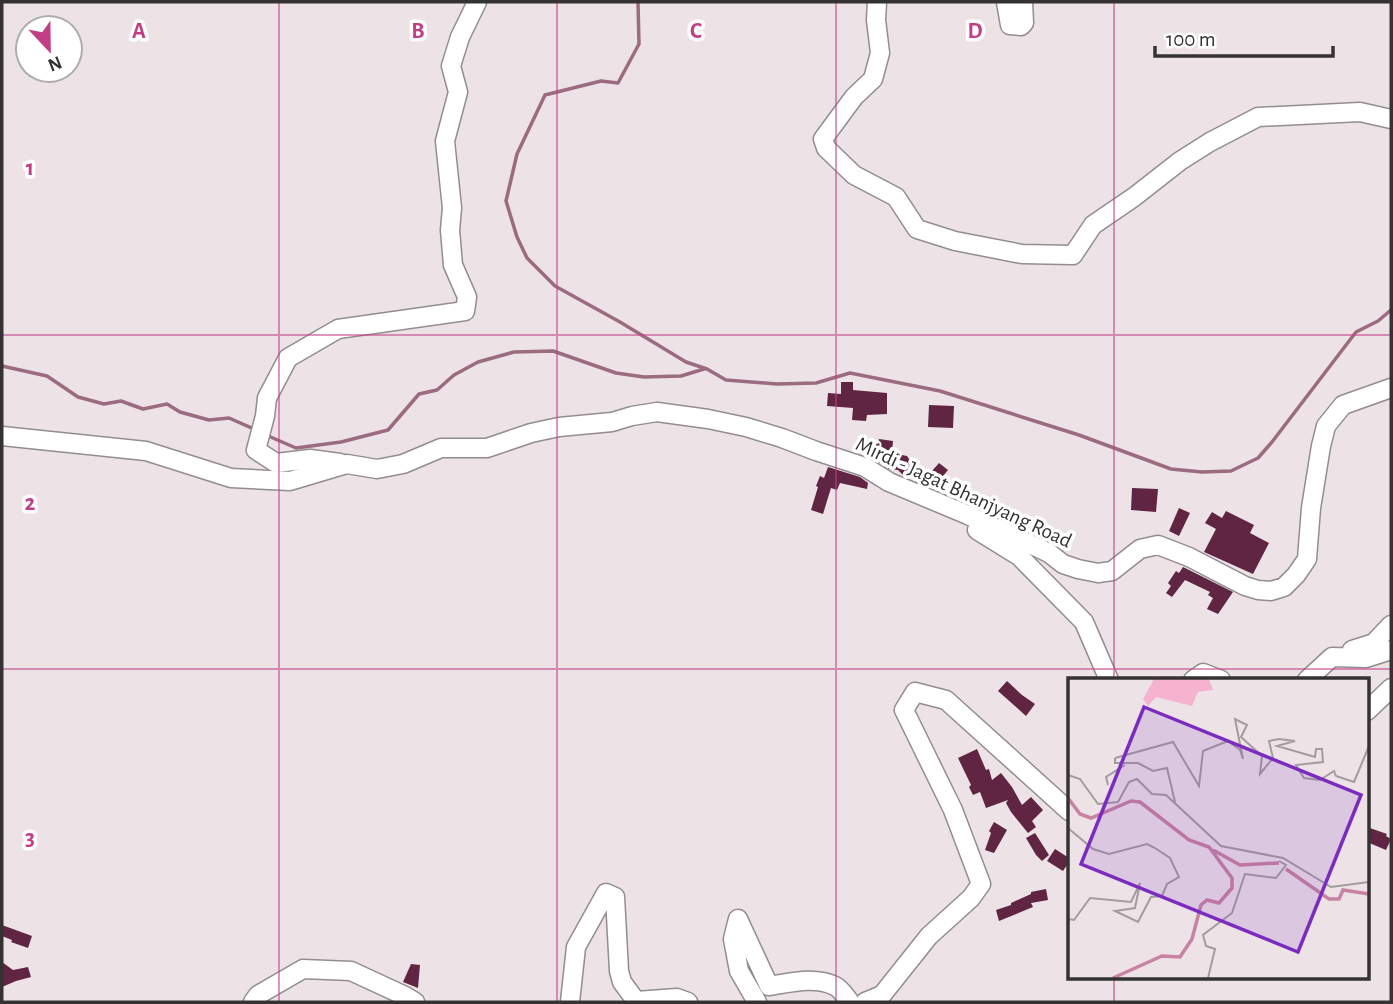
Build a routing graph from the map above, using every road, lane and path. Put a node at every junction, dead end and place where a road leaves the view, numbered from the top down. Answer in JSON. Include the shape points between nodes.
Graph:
{"nodes":[{"id":1,"x":477,"y":2,"type":"edge"},
{"id":2,"x":877,"y":2,"type":"edge"},
{"id":3,"x":1006,"y":2,"type":"edge"},
{"id":4,"x":1023,"y":2,"type":"edge"},
{"id":5,"x":1391,"y":119,"type":"edge"},
{"id":6,"x":1391,"y":388,"type":"edge"},
{"id":7,"x":2,"y":436,"type":"edge"},
{"id":8,"x":346,"y":464,"type":"junction"},
{"id":9,"x":927,"y":497,"type":"junction"},
{"id":10,"x":1391,"y":625,"type":"edge"},
{"id":11,"x":1391,"y":650,"type":"edge"},
{"id":12,"x":1332,"y":657,"type":"junction"},
{"id":13,"x":1108,"y":678,"type":"edge"},
{"id":14,"x":1196,"y":678,"type":"edge"},
{"id":15,"x":1216,"y":678,"type":"edge"},
{"id":16,"x":1309,"y":678,"type":"edge"},
{"id":17,"x":1391,"y":688,"type":"edge"},
{"id":18,"x":1368,"y":710,"type":"edge"},
{"id":19,"x":1068,"y":810,"type":"edge"},
{"id":20,"x":253,"y":1002,"type":"edge"},
{"id":21,"x":415,"y":1002,"type":"edge"},
{"id":22,"x":570,"y":1002,"type":"edge"},
{"id":23,"x":688,"y":1002,"type":"edge"},
{"id":24,"x":757,"y":1002,"type":"edge"},
{"id":25,"x":850,"y":1002,"type":"edge"},
{"id":26,"x":864,"y":1002,"type":"edge"}],
"edges":[{"from":1,"to":8,"type":"street","via":[[451,66],[458,92],[445,141],[453,265],[467,297],[465,311],[338,329],[288,358],[267,398],[256,450],[276,463],[310,458]]},
{"from":2,"to":5,"type":"street","via":[[880,53],[873,79],[823,139],[826,148],[854,175],[896,197],[917,229],[955,241],[1022,254],[1073,255],[1093,225],[1180,161],[1258,117],[1360,112]]},
{"from":3,"to":4,"type":"street","via":[[1010,25],[1021,26]]},
{"from":6,"to":9,"type":"street","name":"Mirdi - Jagat Bhanjyang Road","via":[[1343,405],[1326,426],[1307,559],[1284,587],[1271,592],[1245,586],[1158,544],[1140,549],[1112,571],[1079,569]]},
{"from":7,"to":8,"type":"street","name":"Mirdi - Jagat Bhanjyang Road","via":[[146,451],[231,478],[290,481]]},
{"from":8,"to":9,"type":"street","name":"Mirdi - Jagat Bhanjyang Road","via":[[377,469],[441,448],[488,448],[559,427],[657,412],[733,424],[782,438],[865,467]]},
{"from":9,"to":13,"type":"street","via":[[1019,556],[1084,622]]},
{"from":10,"to":12,"type":"street","via":[[1374,643]]},
{"from":11,"to":12,"type":"street","via":[[1366,658]]},
{"from":12,"to":16,"type":"street"},
{"from":14,"to":15,"type":"street","via":[[1203,673]]},
{"from":17,"to":18,"type":"street"},
{"from":19,"to":26,"type":"street","via":[[946,700],[915,692],[904,710],[953,810],[981,884],[929,936],[882,995]]},
{"from":20,"to":21,"type":"street","via":[[303,969],[351,971]]},
{"from":22,"to":23,"type":"street","via":[[576,947],[606,892],[615,897],[622,982],[636,1001],[677,998]]},
{"from":24,"to":25,"type":"street","via":[[739,971],[733,939],[738,919],[769,986],[821,982],[837,987]]}]}
